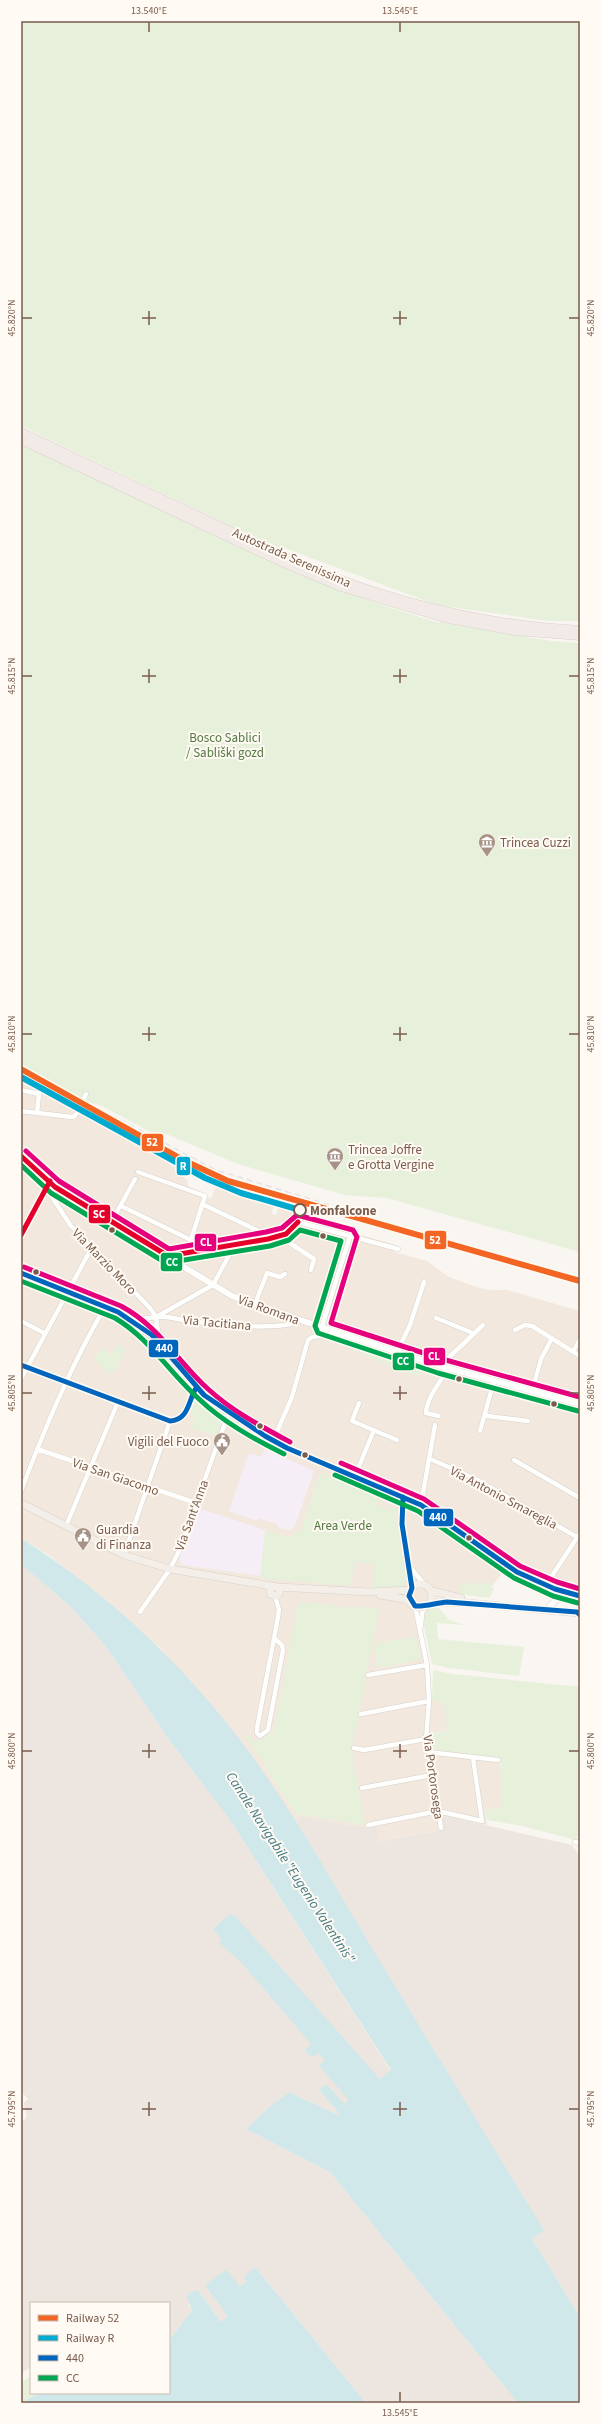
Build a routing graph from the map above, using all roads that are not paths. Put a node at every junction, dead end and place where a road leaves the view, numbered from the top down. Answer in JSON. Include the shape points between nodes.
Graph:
{"nodes":[{"id":1,"x":21,"y":432,"type":"edge"},
{"id":2,"x":21,"y":440,"type":"edge"},
{"id":3,"x":580,"y":630,"type":"edge"},
{"id":4,"x":580,"y":636,"type":"edge"},
{"id":5,"x":21,"y":1090,"type":"edge"},
{"id":6,"x":86,"y":1094,"type":"dead end"},
{"id":7,"x":83,"y":1100,"type":"dead end"},
{"id":8,"x":80,"y":1107,"type":"dead end"},
{"id":9,"x":21,"y":1111,"type":"edge"},
{"id":10,"x":37,"y":1113,"type":"junction"},
{"id":11,"x":21,"y":1156,"type":"edge"},
{"id":12,"x":138,"y":1172,"type":"dead end"},
{"id":13,"x":135,"y":1179,"type":"dead end"},
{"id":14,"x":50,"y":1181,"type":"junction"},
{"id":15,"x":55,"y":1187,"type":"junction"},
{"id":16,"x":44,"y":1193,"type":"junction"},
{"id":17,"x":52,"y":1197,"type":"junction"},
{"id":18,"x":202,"y":1204,"type":"junction"},
{"id":19,"x":121,"y":1206,"type":"junction"},
{"id":20,"x":111,"y":1223,"type":"junction"},
{"id":21,"x":21,"y":1235,"type":"edge"},
{"id":22,"x":279,"y":1236,"type":"junction"},
{"id":23,"x":350,"y":1236,"type":"junction"},
{"id":24,"x":268,"y":1239,"type":"junction"},
{"id":25,"x":190,"y":1240,"type":"junction"},
{"id":26,"x":234,"y":1246,"type":"junction"},
{"id":27,"x":92,"y":1247,"type":"junction"},
{"id":28,"x":398,"y":1249,"type":"dead end"},
{"id":29,"x":186,"y":1255,"type":"junction"},
{"id":30,"x":174,"y":1256,"type":"junction"},
{"id":31,"x":311,"y":1270,"type":"dead end"},
{"id":32,"x":21,"y":1273,"type":"edge"},
{"id":33,"x":285,"y":1274,"type":"dead end"},
{"id":34,"x":424,"y":1282,"type":"dead end"},
{"id":35,"x":213,"y":1285,"type":"junction"},
{"id":36,"x":67,"y":1292,"type":"junction"},
{"id":37,"x":255,"y":1304,"type":"junction"},
{"id":38,"x":105,"y":1307,"type":"junction"},
{"id":39,"x":156,"y":1317,"type":"junction"},
{"id":40,"x":148,"y":1318,"type":"junction"},
{"id":41,"x":436,"y":1318,"type":"dead end"},
{"id":42,"x":132,"y":1320,"type":"junction"},
{"id":43,"x":300,"y":1320,"type":"junction"},
{"id":44,"x":21,"y":1321,"type":"edge"},
{"id":45,"x":158,"y":1325,"type":"junction"},
{"id":46,"x":483,"y":1325,"type":"dead end"},
{"id":47,"x":322,"y":1327,"type":"junction"},
{"id":48,"x":145,"y":1329,"type":"junction"},
{"id":49,"x":515,"y":1330,"type":"dead end"},
{"id":50,"x":44,"y":1333,"type":"junction"},
{"id":51,"x":473,"y":1333,"type":"junction"},
{"id":52,"x":348,"y":1335,"type":"junction"},
{"id":53,"x":319,"y":1336,"type":"junction"},
{"id":54,"x":552,"y":1338,"type":"junction"},
{"id":55,"x":580,"y":1339,"type":"edge"},
{"id":56,"x":160,"y":1344,"type":"junction"},
{"id":57,"x":397,"y":1352,"type":"junction"},
{"id":58,"x":572,"y":1352,"type":"junction"},
{"id":59,"x":580,"y":1356,"type":"edge"},
{"id":60,"x":21,"y":1365,"type":"edge"},
{"id":61,"x":440,"y":1366,"type":"junction"},
{"id":62,"x":27,"y":1368,"type":"junction"},
{"id":63,"x":448,"y":1368,"type":"junction"},
{"id":64,"x":21,"y":1379,"type":"edge"},
{"id":65,"x":494,"y":1381,"type":"junction"},
{"id":66,"x":67,"y":1383,"type":"junction"},
{"id":67,"x":196,"y":1388,"type":"junction"},
{"id":68,"x":532,"y":1391,"type":"junction"},
{"id":69,"x":118,"y":1402,"type":"junction"},
{"id":70,"x":359,"y":1402,"type":"dead end"},
{"id":71,"x":580,"y":1404,"type":"edge"},
{"id":72,"x":228,"y":1412,"type":"junction"},
{"id":73,"x":485,"y":1412,"type":"junction"},
{"id":74,"x":439,"y":1416,"type":"dead end"},
{"id":75,"x":170,"y":1420,"type":"junction"},
{"id":76,"x":528,"y":1421,"type":"dead end"},
{"id":77,"x":435,"y":1425,"type":"dead end"},
{"id":78,"x":374,"y":1430,"type":"junction"},
{"id":79,"x":480,"y":1431,"type":"dead end"},
{"id":80,"x":397,"y":1440,"type":"dead end"},
{"id":81,"x":273,"y":1441,"type":"junction"},
{"id":82,"x":37,"y":1449,"type":"junction"},
{"id":83,"x":430,"y":1459,"type":"junction"},
{"id":84,"x":514,"y":1460,"type":"dead end"},
{"id":85,"x":91,"y":1467,"type":"junction"},
{"id":86,"x":355,"y":1476,"type":"junction"},
{"id":87,"x":146,"y":1486,"type":"junction"},
{"id":88,"x":21,"y":1491,"type":"edge"},
{"id":89,"x":404,"y":1497,"type":"junction"},
{"id":90,"x":580,"y":1498,"type":"edge"},
{"id":91,"x":21,"y":1503,"type":"edge"},
{"id":92,"x":196,"y":1503,"type":"junction"},
{"id":93,"x":421,"y":1505,"type":"junction"},
{"id":94,"x":66,"y":1526,"type":"junction"},
{"id":95,"x":579,"y":1535,"type":"edge"},
{"id":96,"x":124,"y":1555,"type":"junction"},
{"id":97,"x":408,"y":1564,"type":"junction"},
{"id":98,"x":170,"y":1570,"type":"junction"},
{"id":99,"x":424,"y":1584,"type":"junction"},
{"id":100,"x":546,"y":1585,"type":"junction"},
{"id":101,"x":411,"y":1589,"type":"junction"},
{"id":102,"x":555,"y":1589,"type":"junction"},
{"id":103,"x":276,"y":1591,"type":"junction"},
{"id":104,"x":432,"y":1591,"type":"junction"},
{"id":105,"x":368,"y":1592,"type":"junction"},
{"id":106,"x":580,"y":1596,"type":"edge"},
{"id":107,"x":412,"y":1603,"type":"junction"},
{"id":108,"x":428,"y":1604,"type":"junction"},
{"id":109,"x":550,"y":1606,"type":"junction"},
{"id":110,"x":579,"y":1611,"type":"edge"},
{"id":111,"x":140,"y":1612,"type":"dead end"},
{"id":112,"x":421,"y":1630,"type":"junction"},
{"id":113,"x":274,"y":1638,"type":"junction"},
{"id":114,"x":427,"y":1665,"type":"junction"},
{"id":115,"x":368,"y":1675,"type":"dead end"},
{"id":116,"x":429,"y":1701,"type":"junction"},
{"id":117,"x":361,"y":1714,"type":"dead end"},
{"id":118,"x":426,"y":1739,"type":"junction"},
{"id":119,"x":354,"y":1748,"type":"dead end"},
{"id":120,"x":428,"y":1752,"type":"junction"},
{"id":121,"x":473,"y":1758,"type":"junction"},
{"id":122,"x":498,"y":1760,"type":"dead end"},
{"id":123,"x":432,"y":1775,"type":"junction"},
{"id":124,"x":362,"y":1788,"type":"dead end"},
{"id":125,"x":438,"y":1811,"type":"junction"},
{"id":126,"x":368,"y":1825,"type":"dead end"},
{"id":127,"x":441,"y":1828,"type":"dead end"}],
"edges":[{"from":1,"to":3,"type":"highway","name":"Autostrada Serenissima","via":[[291,560],[343,581],[410,603],[452,613],[516,624]]},
{"from":2,"to":4,"type":"highway","name":"Autostrada Serenissima","via":[[278,561],[341,587],[444,618],[515,630]]},
{"from":5,"to":10,"type":"street","via":[[39,1094]]},
{"from":6,"to":7,"type":"street"},
{"from":8,"to":10,"type":"street","via":[[72,1117]]},
{"from":9,"to":10,"type":"street"},
{"from":11,"to":14,"type":"street"},
{"from":12,"to":18,"type":"street","via":[[205,1196]]},
{"from":13,"to":19,"type":"street"},
{"from":14,"to":15,"type":"street"},
{"from":14,"to":16,"type":"street"},
{"from":15,"to":17,"type":"street"},
{"from":15,"to":20,"type":"street"},
{"from":16,"to":17,"type":"street"},
{"from":16,"to":21,"type":"street"},
{"from":17,"to":27,"type":"street","name":"Via Marzio Moro","via":[[71,1226]]},
{"from":18,"to":24,"type":"street","via":[[263,1233]]},
{"from":18,"to":25,"type":"street"},
{"from":19,"to":20,"type":"street"},
{"from":19,"to":25,"type":"street"},
{"from":20,"to":30,"type":"street","via":[[168,1256]]},
{"from":22,"to":23,"type":"street","via":[[286,1234],[298,1222]]},
{"from":22,"to":24,"type":"street"},
{"from":22,"to":31,"type":"street","via":[[314,1259]]},
{"from":23,"to":28,"type":"street"},
{"from":23,"to":47,"type":"street"},
{"from":24,"to":26,"type":"street"},
{"from":25,"to":29,"type":"street"},
{"from":26,"to":29,"type":"street"},
{"from":26,"to":35,"type":"street"},
{"from":27,"to":36,"type":"street"},
{"from":27,"to":39,"type":"street","name":"Via Marzio Moro"},
{"from":29,"to":30,"type":"street"},
{"from":30,"to":35,"type":"street","name":"Via Romana","via":[[179,1264]]},
{"from":32,"to":36,"type":"street"},
{"from":33,"to":37,"type":"street","via":[[280,1276],[267,1273]]},
{"from":34,"to":57,"type":"street","via":[[410,1326]]},
{"from":35,"to":37,"type":"street","name":"Via Romana"},
{"from":35,"to":39,"type":"street"},
{"from":36,"to":38,"type":"street"},
{"from":36,"to":50,"type":"street"},
{"from":37,"to":43,"type":"street","name":"Via Romana"},
{"from":38,"to":42,"type":"street"},
{"from":38,"to":66,"type":"street","via":[[80,1352]]},
{"from":39,"to":40,"type":"street"},
{"from":39,"to":43,"type":"street","name":"Via Tacitiana","via":[[171,1316],[189,1321],[245,1326],[296,1324]]},
{"from":39,"to":45,"type":"street","name":"Via Marzio Moro"},
{"from":40,"to":42,"type":"street"},
{"from":40,"to":48,"type":"street"},
{"from":41,"to":51,"type":"street"},
{"from":42,"to":48,"type":"street"},
{"from":43,"to":47,"type":"street","name":"Via Romana"},
{"from":44,"to":50,"type":"street"},
{"from":45,"to":48,"type":"street"},
{"from":45,"to":56,"type":"street","name":"Via Marzio Moro"},
{"from":46,"to":51,"type":"street"},
{"from":47,"to":52,"type":"street","name":"Via Romana"},
{"from":47,"to":53,"type":"street"},
{"from":48,"to":56,"type":"street"},
{"from":49,"to":54,"type":"street","via":[[528,1325]]},
{"from":50,"to":62,"type":"street"},
{"from":51,"to":61,"type":"street"},
{"from":52,"to":53,"type":"street"},
{"from":52,"to":57,"type":"street","name":"Via Romana"},
{"from":53,"to":81,"type":"street","via":[[308,1340],[292,1397]]},
{"from":54,"to":58,"type":"street"},
{"from":54,"to":68,"type":"street","via":[[540,1359]]},
{"from":55,"to":58,"type":"street"},
{"from":56,"to":67,"type":"street"},
{"from":57,"to":61,"type":"street","name":"Via Romana"},
{"from":58,"to":59,"type":"street"},
{"from":60,"to":62,"type":"street"},
{"from":61,"to":63,"type":"street","name":"Via Romana"},
{"from":62,"to":64,"type":"street"},
{"from":62,"to":66,"type":"street"},
{"from":63,"to":65,"type":"street","name":"Via Romana"},
{"from":63,"to":74,"type":"street","via":[[426,1409],[426,1413]]},
{"from":65,"to":68,"type":"street","name":"Via Romana"},
{"from":65,"to":73,"type":"street"},
{"from":66,"to":69,"type":"street"},
{"from":66,"to":82,"type":"street"},
{"from":67,"to":72,"type":"street"},
{"from":67,"to":75,"type":"street","via":[[190,1396],[186,1415],[179,1420]]},
{"from":68,"to":71,"type":"street","name":"Via Romana"},
{"from":69,"to":75,"type":"street"},
{"from":69,"to":85,"type":"street"},
{"from":70,"to":78,"type":"street","via":[[352,1421]]},
{"from":72,"to":81,"type":"street"},
{"from":72,"to":92,"type":"street","name":"Via Sant'Anna"},
{"from":73,"to":76,"type":"street","via":[[487,1416]]},
{"from":73,"to":79,"type":"street"},
{"from":75,"to":87,"type":"street"},
{"from":77,"to":83,"type":"street"},
{"from":78,"to":80,"type":"street"},
{"from":78,"to":86,"type":"street"},
{"from":81,"to":86,"type":"street"},
{"from":82,"to":85,"type":"street","name":"Via San Giacomo"},
{"from":82,"to":88,"type":"street"},
{"from":83,"to":93,"type":"street"},
{"from":83,"to":95,"type":"street","name":"Via Antonio Smareglia","via":[[476,1479]]},
{"from":84,"to":90,"type":"street"},
{"from":85,"to":87,"type":"street","name":"Via San Giacomo"},
{"from":85,"to":94,"type":"street"},
{"from":86,"to":89,"type":"street"},
{"from":87,"to":92,"type":"street","name":"Via San Giacomo"},
{"from":87,"to":96,"type":"street"},
{"from":89,"to":93,"type":"street"},
{"from":89,"to":97,"type":"street","via":[[402,1524]]},
{"from":91,"to":94,"type":"main road"},
{"from":92,"to":98,"type":"street","name":"Via Sant'Anna"},
{"from":93,"to":100,"type":"street","via":[[498,1561]]},
{"from":94,"to":96,"type":"main road"},
{"from":95,"to":100,"type":"street"},
{"from":96,"to":98,"type":"main road"},
{"from":97,"to":99,"type":"street"},
{"from":97,"to":101,"type":"street"},
{"from":98,"to":103,"type":"main road"},
{"from":98,"to":111,"type":"street","name":"Via Sant'Anna"},
{"from":99,"to":101,"type":"main road"},
{"from":99,"to":104,"type":"main road"},
{"from":100,"to":102,"type":"street"},
{"from":101,"to":105,"type":"main road"},
{"from":101,"to":107,"type":"main road"},
{"from":102,"to":106,"type":"street"},
{"from":102,"to":109,"type":"street","via":[[557,1599]]},
{"from":103,"to":105,"type":"main road"},
{"from":103,"to":113,"type":"street","via":[[279,1610]]},
{"from":104,"to":108,"type":"main road"},
{"from":104,"to":109,"type":"main road","via":[[450,1597]]},
{"from":105,"to":107,"type":"main road"},
{"from":107,"to":108,"type":"main road"},
{"from":107,"to":112,"type":"street","name":"Via Portorosega"},
{"from":108,"to":110,"type":"main road","via":[[457,1602]]},
{"from":108,"to":112,"type":"street","name":"Via Portorosega","via":[[422,1613]]},
{"from":109,"to":110,"type":"main road"},
{"from":112,"to":114,"type":"street","name":"Via Portorosega"},
{"from":113,"to":113,"type":"street","via":[[257,1728],[260,1736],[268,1730],[283,1650],[282,1645]]},
{"from":114,"to":115,"type":"street"},
{"from":114,"to":116,"type":"street","name":"Via Portorosega"},
{"from":116,"to":117,"type":"street"},
{"from":116,"to":118,"type":"street","name":"Via Portorosega"},
{"from":118,"to":119,"type":"street","via":[[364,1750]]},
{"from":118,"to":120,"type":"street","name":"Via Portorosega"},
{"from":120,"to":121,"type":"street"},
{"from":120,"to":123,"type":"street","name":"Via Portorosega"},
{"from":121,"to":122,"type":"street"},
{"from":121,"to":125,"type":"street","via":[[482,1821]]},
{"from":123,"to":124,"type":"street"},
{"from":123,"to":125,"type":"street","name":"Via Portorosega"},
{"from":125,"to":126,"type":"street"},
{"from":125,"to":127,"type":"street","name":"Via Portorosega"}]}
